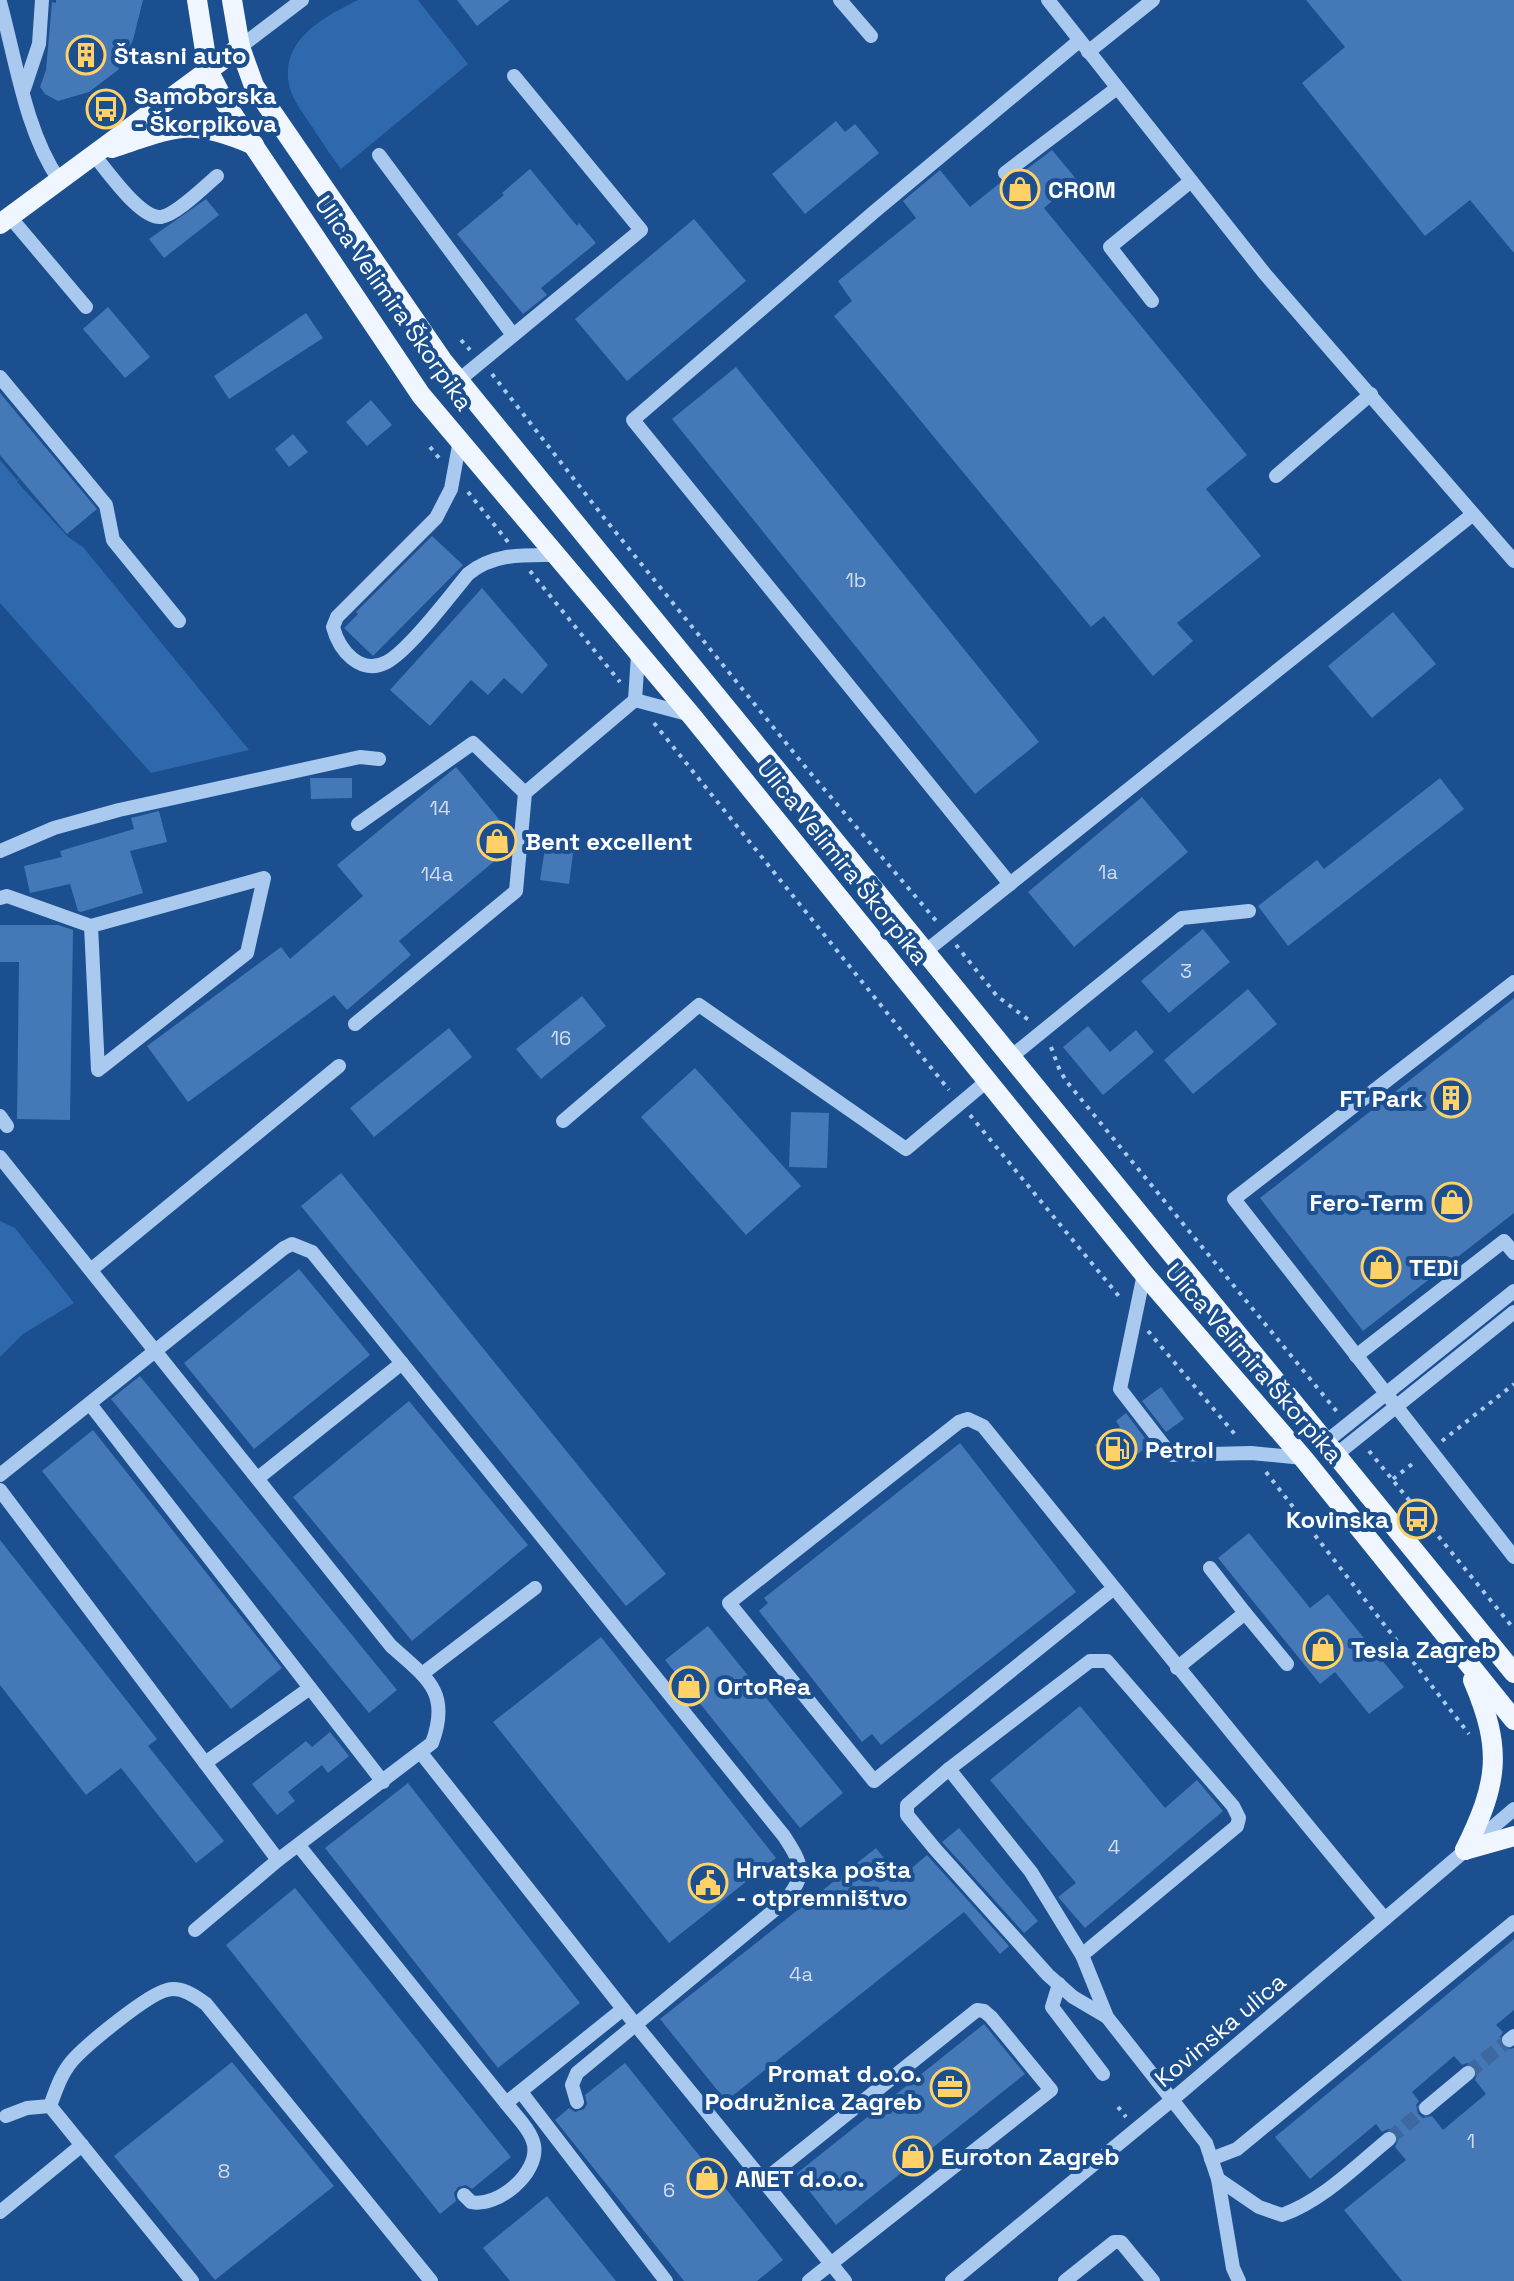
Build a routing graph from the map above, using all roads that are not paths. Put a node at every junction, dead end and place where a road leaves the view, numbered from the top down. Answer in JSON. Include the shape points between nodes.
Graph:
{"nodes":[{"id":1,"x":42,"y":0,"type":"edge"},
{"id":2,"x":197,"y":0,"type":"edge"},
{"id":3,"x":232,"y":0,"type":"edge"},
{"id":4,"x":302,"y":0,"type":"edge"},
{"id":5,"x":840,"y":0,"type":"edge"},
{"id":6,"x":1048,"y":0,"type":"edge"},
{"id":7,"x":1153,"y":0,"type":"edge"},
{"id":8,"x":0,"y":2,"type":"edge"},
{"id":9,"x":871,"y":36,"type":"dead end"},
{"id":10,"x":1084,"y":46,"type":"junction"},
{"id":11,"x":240,"y":47,"type":"junction"},
{"id":12,"x":208,"y":70,"type":"junction"},
{"id":13,"x":514,"y":76,"type":"dead end"},
{"id":14,"x":1117,"y":88,"type":"junction"},
{"id":15,"x":24,"y":90,"type":"junction"},
{"id":16,"x":254,"y":145,"type":"junction"},
{"id":17,"x":93,"y":154,"type":"junction"},
{"id":18,"x":379,"y":155,"type":"dead end"},
{"id":19,"x":1005,"y":173,"type":"dead end"},
{"id":20,"x":217,"y":176,"type":"dead end"},
{"id":21,"x":59,"y":180,"type":"junction"},
{"id":22,"x":1191,"y":181,"type":"junction"},
{"id":23,"x":5,"y":220,"type":"edge"},
{"id":24,"x":1152,"y":301,"type":"dead end"},
{"id":25,"x":86,"y":307,"type":"dead end"},
{"id":26,"x":513,"y":335,"type":"junction"},
{"id":27,"x":0,"y":377,"type":"edge"},
{"id":28,"x":459,"y":380,"type":"junction"},
{"id":29,"x":1371,"y":394,"type":"junction"},
{"id":30,"x":460,"y":440,"type":"junction"},
{"id":31,"x":1276,"y":476,"type":"dead end"},
{"id":32,"x":1472,"y":515,"type":"junction"},
{"id":33,"x":556,"y":555,"type":"junction"},
{"id":34,"x":1514,"y":561,"type":"edge"},
{"id":35,"x":179,"y":621,"type":"dead end"},
{"id":36,"x":638,"y":655,"type":"junction"},
{"id":37,"x":630,"y":694,"type":"junction"},
{"id":38,"x":691,"y":715,"type":"junction"},
{"id":39,"x":379,"y":759,"type":"dead end"},
{"id":40,"x":525,"y":793,"type":"junction"},
{"id":41,"x":358,"y":824,"type":"dead end"},
{"id":42,"x":0,"y":851,"type":"edge"},
{"id":43,"x":1010,"y":884,"type":"junction"},
{"id":44,"x":0,"y":898,"type":"edge"},
{"id":45,"x":1249,"y":911,"type":"dead end"},
{"id":46,"x":91,"y":926,"type":"junction"},
{"id":47,"x":926,"y":951,"type":"junction"},
{"id":48,"x":1514,"y":982,"type":"edge"},
{"id":49,"x":355,"y":1024,"type":"dead end"},
{"id":50,"x":1012,"y":1056,"type":"junction"},
{"id":51,"x":339,"y":1066,"type":"dead end"},
{"id":52,"x":987,"y":1081,"type":"junction"},
{"id":53,"x":563,"y":1121,"type":"dead end"},
{"id":54,"x":0,"y":1157,"type":"edge"},
{"id":55,"x":1514,"y":1253,"type":"edge"},
{"id":56,"x":92,"y":1269,"type":"junction"},
{"id":57,"x":1144,"y":1274,"type":"junction"},
{"id":58,"x":1514,"y":1291,"type":"edge"},
{"id":59,"x":1514,"y":1312,"type":"edge"},
{"id":60,"x":156,"y":1351,"type":"junction"},
{"id":61,"x":1356,"y":1356,"type":"junction"},
{"id":62,"x":402,"y":1363,"type":"junction"},
{"id":63,"x":1385,"y":1393,"type":"junction"},
{"id":64,"x":90,"y":1404,"type":"junction"},
{"id":65,"x":1396,"y":1406,"type":"junction"},
{"id":66,"x":1332,"y":1448,"type":"junction"},
{"id":67,"x":1303,"y":1458,"type":"junction"},
{"id":68,"x":0,"y":1475,"type":"edge"},
{"id":69,"x":258,"y":1478,"type":"junction"},
{"id":70,"x":0,"y":1490,"type":"edge"},
{"id":71,"x":1514,"y":1557,"type":"edge"},
{"id":72,"x":1210,"y":1568,"type":"dead end"},
{"id":73,"x":535,"y":1588,"type":"dead end"},
{"id":74,"x":1114,"y":1588,"type":"junction"},
{"id":75,"x":1245,"y":1613,"type":"junction"},
{"id":76,"x":1462,"y":1655,"type":"junction"},
{"id":77,"x":1287,"y":1664,"type":"dead end"},
{"id":78,"x":1177,"y":1668,"type":"junction"},
{"id":79,"x":1513,"y":1672,"type":"edge"},
{"id":80,"x":422,"y":1674,"type":"junction"},
{"id":81,"x":310,"y":1688,"type":"junction"},
{"id":82,"x":1514,"y":1720,"type":"edge"},
{"id":83,"x":421,"y":1753,"type":"junction"},
{"id":84,"x":205,"y":1763,"type":"junction"},
{"id":85,"x":949,"y":1769,"type":"junction"},
{"id":86,"x":383,"y":1782,"type":"junction"},
{"id":87,"x":1514,"y":1809,"type":"edge"},
{"id":88,"x":1514,"y":1836,"type":"edge"},
{"id":89,"x":299,"y":1846,"type":"junction"},
{"id":90,"x":1465,"y":1850,"type":"junction"},
{"id":91,"x":278,"y":1860,"type":"junction"},
{"id":92,"x":1385,"y":1919,"type":"junction"},
{"id":93,"x":1514,"y":1922,"type":"edge"},
{"id":94,"x":195,"y":1930,"type":"dead end"},
{"id":95,"x":1082,"y":1955,"type":"junction"},
{"id":96,"x":1059,"y":1984,"type":"junction"},
{"id":97,"x":623,"y":2009,"type":"junction"},
{"id":98,"x":1107,"y":2017,"type":"junction"},
{"id":99,"x":635,"y":2024,"type":"junction"},
{"id":100,"x":1468,"y":2073,"type":"tunnel mouth"},
{"id":101,"x":1103,"y":2074,"type":"dead end"},
{"id":102,"x":521,"y":2092,"type":"junction"},
{"id":103,"x":1173,"y":2099,"type":"junction"},
{"id":104,"x":577,"y":2102,"type":"dead end"},
{"id":105,"x":506,"y":2103,"type":"junction"},
{"id":106,"x":50,"y":2106,"type":"junction"},
{"id":107,"x":1426,"y":2108,"type":"tunnel mouth"},
{"id":108,"x":6,"y":2116,"type":"dead end"},
{"id":109,"x":1389,"y":2139,"type":"tunnel mouth"},
{"id":110,"x":82,"y":2145,"type":"junction"},
{"id":111,"x":1211,"y":2159,"type":"junction"},
{"id":112,"x":1218,"y":2179,"type":"junction"},
{"id":113,"x":762,"y":2182,"type":"junction"},
{"id":114,"x":464,"y":2195,"type":"dead end"},
{"id":115,"x":0,"y":2212,"type":"edge"},
{"id":116,"x":832,"y":2263,"type":"junction"},
{"id":117,"x":192,"y":2281,"type":"edge"},
{"id":118,"x":431,"y":2281,"type":"edge"},
{"id":119,"x":666,"y":2281,"type":"edge"},
{"id":120,"x":809,"y":2281,"type":"edge"},
{"id":121,"x":845,"y":2281,"type":"edge"},
{"id":122,"x":952,"y":2281,"type":"edge"},
{"id":123,"x":1065,"y":2281,"type":"edge"},
{"id":124,"x":1153,"y":2281,"type":"edge"},
{"id":125,"x":1239,"y":2281,"type":"edge"}],
"edges":[{"from":1,"to":15,"type":"street","via":[[39,44]]},
{"from":2,"to":12,"type":"main road","name":"Ulica Velimira Škorpika"},
{"from":3,"to":11,"type":"main road","name":"Ulica Velimira Škorpika"},
{"from":4,"to":11,"type":"street"},
{"from":5,"to":9,"type":"street"},
{"from":6,"to":10,"type":"street"},
{"from":7,"to":10,"type":"street"},
{"from":8,"to":15,"type":"street"},
{"from":10,"to":14,"type":"street"},
{"from":10,"to":43,"type":"street","via":[[874,212],[633,420]]},
{"from":11,"to":12,"type":"main road"},
{"from":11,"to":28,"type":"main road","name":"Ulica Velimira Škorpika","via":[[254,86]]},
{"from":12,"to":16,"type":"main road","name":"Ulica Velimira Škorpika"},
{"from":12,"to":17,"type":"main road"},
{"from":13,"to":26,"type":"street","via":[[641,230]]},
{"from":14,"to":19,"type":"street"},
{"from":14,"to":22,"type":"street"},
{"from":15,"to":21,"type":"street","via":[[32,128]]},
{"from":16,"to":17,"type":"main road","via":[[220,130],[178,127]]},
{"from":16,"to":30,"type":"main road","name":"Ulica Velimira Škorpika","via":[[421,395]]},
{"from":17,"to":20,"type":"street","via":[[148,215],[162,217],[177,209]]},
{"from":17,"to":21,"type":"main road"},
{"from":18,"to":26,"type":"street"},
{"from":21,"to":23,"type":"main road"},
{"from":22,"to":24,"type":"street","via":[[1110,247]]},
{"from":22,"to":29,"type":"street"},
{"from":23,"to":25,"type":"street"},
{"from":26,"to":28,"type":"street"},
{"from":27,"to":35,"type":"street","via":[[106,505],[113,540]]},
{"from":28,"to":47,"type":"main road","name":"Ulica Velimira Škorpika"},
{"from":29,"to":31,"type":"street"},
{"from":29,"to":32,"type":"street"},
{"from":30,"to":33,"type":"main road","name":"Ulica Velimira Škorpika"},
{"from":30,"to":33,"type":"street","via":[[451,489],[436,518],[337,617],[335,638],[352,660],[362,665],[386,663],[468,574],[493,558]]},
{"from":32,"to":34,"type":"street"},
{"from":32,"to":43,"type":"street"},
{"from":33,"to":36,"type":"main road","name":"Ulica Velimira Škorpika"},
{"from":36,"to":37,"type":"street"},
{"from":36,"to":38,"type":"main road","name":"Ulica Velimira Škorpika"},
{"from":37,"to":38,"type":"street"},
{"from":37,"to":40,"type":"street"},
{"from":38,"to":52,"type":"main road","name":"Ulica Velimira Škorpika"},
{"from":39,"to":42,"type":"street","via":[[360,757],[119,810],[54,828]]},
{"from":40,"to":41,"type":"street","via":[[473,743]]},
{"from":40,"to":49,"type":"street","via":[[516,891]]},
{"from":43,"to":47,"type":"street"},
{"from":44,"to":46,"type":"street"},
{"from":45,"to":50,"type":"street","via":[[1182,918]]},
{"from":46,"to":46,"type":"street","via":[[163,906],[264,878],[247,953],[98,1070]]},
{"from":47,"to":50,"type":"main road","name":"Ulica Velimira Škorpika"},
{"from":48,"to":61,"type":"street","via":[[1234,1199]]},
{"from":50,"to":66,"type":"main road","name":"Ulica Velimira Škorpika"},
{"from":51,"to":56,"type":"street"},
{"from":52,"to":53,"type":"street","via":[[906,1149],[699,1005]]},
{"from":52,"to":57,"type":"main road","name":"Ulica Velimira Škorpika"},
{"from":54,"to":56,"type":"street"},
{"from":55,"to":61,"type":"street","via":[[1504,1241]]},
{"from":56,"to":60,"type":"street"},
{"from":57,"to":67,"type":"main road","name":"Ulica Velimira Škorpika"},
{"from":57,"to":67,"type":"street","via":[[1120,1389],[1171,1455]]},
{"from":58,"to":63,"type":"street"},
{"from":59,"to":65,"type":"street"},
{"from":60,"to":62,"type":"street","via":[[292,1244],[312,1252]]},
{"from":60,"to":64,"type":"street"},
{"from":60,"to":69,"type":"street"},
{"from":61,"to":63,"type":"street"},
{"from":62,"to":69,"type":"street"},
{"from":62,"to":99,"type":"street","via":[[799,1859],[801,1875],[784,1902]]},
{"from":63,"to":65,"type":"street"},
{"from":63,"to":66,"type":"street"},
{"from":64,"to":68,"type":"street"},
{"from":64,"to":81,"type":"street"},
{"from":65,"to":66,"type":"street"},
{"from":65,"to":71,"type":"street"},
{"from":66,"to":79,"type":"main road","name":"Ulica Velimira Škorpika"},
{"from":67,"to":76,"type":"main road","name":"Ulica Velimira Škorpika"},
{"from":69,"to":80,"type":"street","via":[[391,1646]]},
{"from":70,"to":84,"type":"street"},
{"from":72,"to":75,"type":"street"},
{"from":73,"to":80,"type":"street"},
{"from":74,"to":74,"type":"street","via":[[983,1426],[968,1419],[729,1603],[874,1781]]},
{"from":74,"to":78,"type":"street"},
{"from":75,"to":77,"type":"street"},
{"from":75,"to":78,"type":"street"},
{"from":76,"to":82,"type":"main road","name":"Ulica Velimira Škorpika"},
{"from":76,"to":90,"type":"main road","via":[[1487,1716],[1494,1765],[1492,1786]]},
{"from":78,"to":92,"type":"street"},
{"from":80,"to":83,"type":"street","via":[[436,1692],[439,1713],[432,1743]]},
{"from":81,"to":84,"type":"street"},
{"from":81,"to":86,"type":"street"},
{"from":83,"to":86,"type":"street"},
{"from":83,"to":97,"type":"street"},
{"from":84,"to":91,"type":"street"},
{"from":85,"to":95,"type":"street","via":[[1031,1872]]},
{"from":85,"to":95,"type":"street","via":[[1098,1659],[1107,1661],[1233,1806],[1237,1826]]},
{"from":85,"to":96,"type":"street","via":[[907,1805],[907,1815]]},
{"from":86,"to":89,"type":"street"},
{"from":87,"to":90,"type":"street","name":"Kovinska ulica"},
{"from":88,"to":90,"type":"main road"},
{"from":89,"to":91,"type":"street"},
{"from":89,"to":105,"type":"street"},
{"from":90,"to":92,"type":"street","name":"Kovinska ulica"},
{"from":91,"to":94,"type":"street"},
{"from":92,"to":103,"type":"street","name":"Kovinska ulica"},
{"from":93,"to":111,"type":"street","via":[[1237,2149]]},
{"from":95,"to":98,"type":"street"},
{"from":96,"to":98,"type":"street"},
{"from":96,"to":101,"type":"street","via":[[1052,2007]]},
{"from":97,"to":99,"type":"street"},
{"from":97,"to":102,"type":"street"},
{"from":98,"to":103,"type":"street"},
{"from":99,"to":104,"type":"street","via":[[577,2073],[572,2085]]},
{"from":99,"to":113,"type":"street"},
{"from":100,"to":107,"type":"street"},
{"from":102,"to":105,"type":"street"},
{"from":102,"to":119,"type":"street"},
{"from":103,"to":111,"type":"street","via":[[1206,2143]]},
{"from":103,"to":122,"type":"street","name":"Kovinska ulica"},
{"from":105,"to":114,"type":"street","via":[[534,2141],[535,2157],[528,2171],[490,2202],[471,2202]]},
{"from":106,"to":108,"type":"street"},
{"from":106,"to":110,"type":"street"},
{"from":106,"to":118,"type":"street","via":[[73,2060],[150,1997],[169,1989],[186,1991],[206,2004]]},
{"from":109,"to":112,"type":"street","via":[[1315,2198],[1282,2215],[1259,2207]]},
{"from":110,"to":115,"type":"street"},
{"from":110,"to":117,"type":"street"},
{"from":111,"to":112,"type":"street"},
{"from":112,"to":125,"type":"street"},
{"from":113,"to":116,"type":"street"},
{"from":113,"to":116,"type":"street","via":[[977,2010],[991,2017],[1051,2090]]},
{"from":116,"to":120,"type":"street"},
{"from":116,"to":121,"type":"street"},
{"from":123,"to":124,"type":"street","via":[[1114,2242],[1121,2242]]}]}
